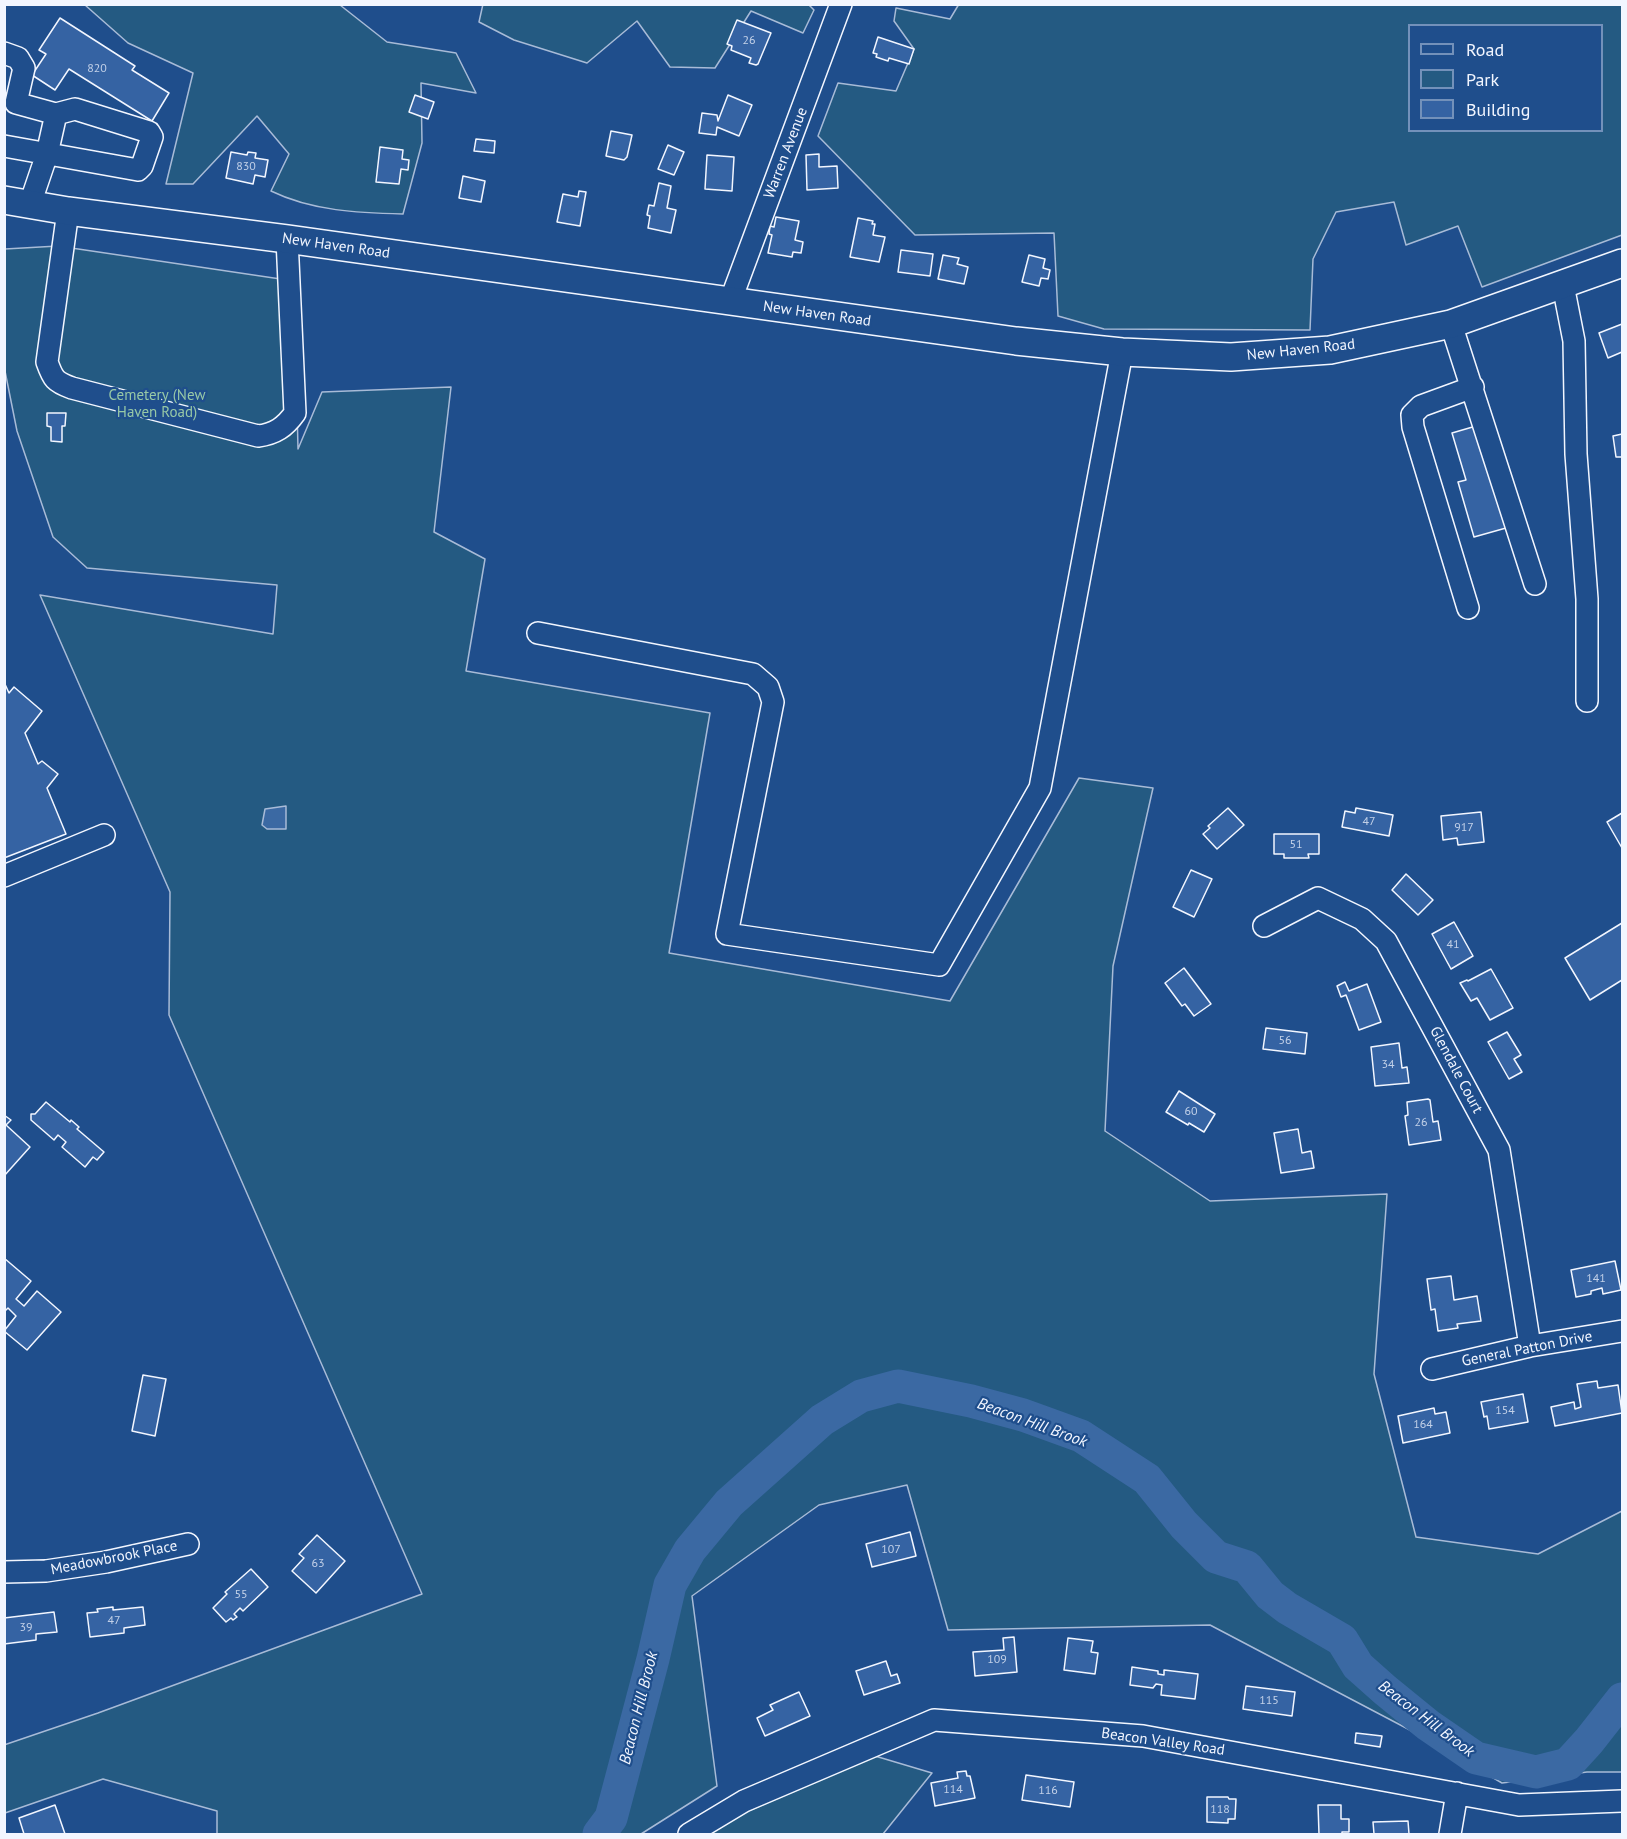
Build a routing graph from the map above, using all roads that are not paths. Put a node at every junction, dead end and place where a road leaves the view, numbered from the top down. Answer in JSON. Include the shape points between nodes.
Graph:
{"nodes":[{"id":1,"x":841,"y":4,"type":"edge"},
{"id":2,"x":4,"y":53,"type":"edge"},
{"id":3,"x":10,"y":102,"type":"edge"},
{"id":4,"x":56,"y":114,"type":"junction"},
{"id":5,"x":4,"y":146,"type":"edge"},
{"id":6,"x":47,"y":154,"type":"junction"},
{"id":7,"x":17,"y":202,"type":"edge"},
{"id":8,"x":68,"y":210,"type":"junction"},
{"id":9,"x":287,"y":238,"type":"junction"},
{"id":10,"x":1623,"y":263,"type":"edge"},
{"id":11,"x":1563,"y":285,"type":"junction"},
{"id":12,"x":730,"y":302,"type":"junction"},
{"id":13,"x":1451,"y":324,"type":"junction"},
{"id":14,"x":1122,"y":352,"type":"junction"},
{"id":15,"x":1473,"y":387,"type":"junction"},
{"id":16,"x":1535,"y":584,"type":"dead end"},
{"id":17,"x":1468,"y":608,"type":"dead end"},
{"id":18,"x":538,"y":633,"type":"dead end"},
{"id":19,"x":1587,"y":701,"type":"dead end"},
{"id":20,"x":104,"y":835,"type":"dead end"},
{"id":21,"x":4,"y":876,"type":"edge"},
{"id":22,"x":1264,"y":927,"type":"dead end"},
{"id":23,"x":1623,"y":1331,"type":"edge"},
{"id":24,"x":1530,"y":1346,"type":"junction"},
{"id":25,"x":1432,"y":1369,"type":"dead end"},
{"id":26,"x":188,"y":1544,"type":"dead end"},
{"id":27,"x":4,"y":1572,"type":"edge"},
{"id":28,"x":1456,"y":1793,"type":"junction"},
{"id":29,"x":1623,"y":1801,"type":"edge"},
{"id":30,"x":689,"y":1834,"type":"edge"},
{"id":31,"x":1450,"y":1834,"type":"edge"}],
"edges":[{"from":1,"to":12,"type":"street","name":"Warren Avenue"},
{"from":2,"to":3,"type":"street","via":[[18,58],[24,68]]},
{"from":3,"to":4,"type":"street"},
{"from":4,"to":6,"type":"street"},
{"from":4,"to":6,"type":"street","via":[[75,109],[149,132],[152,137],[138,170]]},
{"from":5,"to":6,"type":"street"},
{"from":6,"to":7,"type":"street"},
{"from":7,"to":8,"type":"main road","name":"New Haven Road"},
{"from":8,"to":9,"type":"main road","name":"New Haven Road"},
{"from":8,"to":9,"type":"street","via":[[47,362],[52,377],[72,388],[258,436],[277,431],[295,413]]},
{"from":9,"to":12,"type":"main road","name":"New Haven Road"},
{"from":10,"to":11,"type":"main road","name":"New Haven Road"},
{"from":11,"to":13,"type":"main road","name":"New Haven Road"},
{"from":11,"to":19,"type":"street","via":[[1574,341],[1576,454],[1587,599]]},
{"from":12,"to":14,"type":"main road","name":"New Haven Road"},
{"from":13,"to":14,"type":"main road","name":"New Haven Road","via":[[1330,350],[1231,357]]},
{"from":13,"to":15,"type":"street"},
{"from":14,"to":18,"type":"street","via":[[1040,788],[939,965],[727,934],[773,702],[768,687],[753,674]]},
{"from":15,"to":16,"type":"street"},
{"from":15,"to":17,"type":"street","via":[[1421,406],[1412,415]]},
{"from":20,"to":21,"type":"street"},
{"from":22,"to":24,"type":"street","name":"Glendale Court","via":[[1318,898],[1362,919],[1386,941],[1499,1150]]},
{"from":23,"to":24,"type":"street","name":"General Patton Drive"},
{"from":24,"to":25,"type":"street","name":"General Patton Drive"},
{"from":26,"to":27,"type":"street","name":"Meadowbrook Place","via":[[56,1570]]},
{"from":28,"to":29,"type":"street","name":"Beacon Valley Road","via":[[1519,1804]]},
{"from":28,"to":30,"type":"street","name":"Beacon Valley Road","via":[[1143,1736],[934,1720],[744,1801]]},
{"from":28,"to":31,"type":"street"}]}
